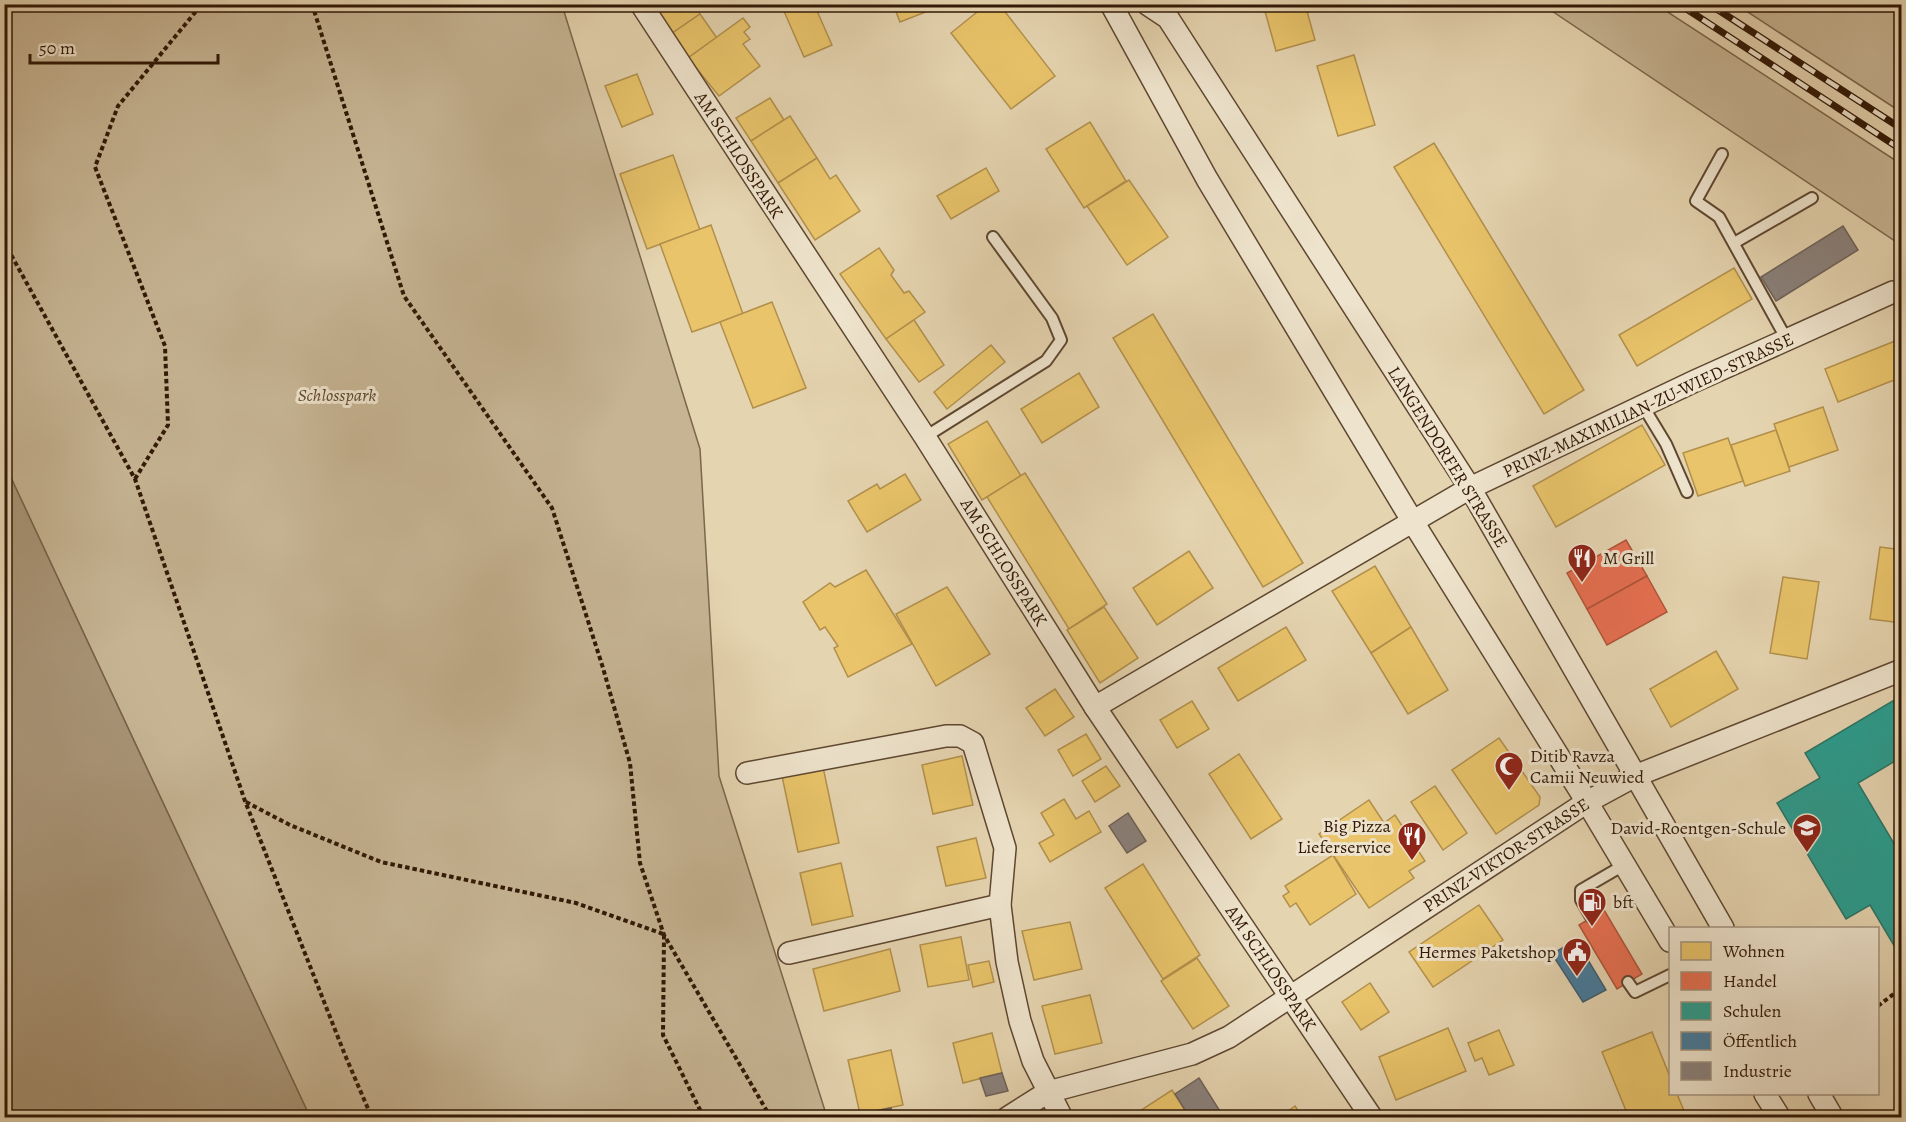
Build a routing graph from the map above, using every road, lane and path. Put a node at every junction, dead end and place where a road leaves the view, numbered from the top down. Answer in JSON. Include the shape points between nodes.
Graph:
{"nodes":[{"id":1,"x":202,"y":4,"type":"edge"},
{"id":2,"x":312,"y":4,"type":"edge"},
{"id":3,"x":640,"y":4,"type":"edge"},
{"id":4,"x":1111,"y":4,"type":"edge"},
{"id":5,"x":1146,"y":4,"type":"edge"},
{"id":6,"x":1722,"y":154,"type":"dead end"},
{"id":7,"x":1812,"y":198,"type":"dead end"},
{"id":8,"x":993,"y":237,"type":"dead end"},
{"id":9,"x":4,"y":242,"type":"edge"},
{"id":10,"x":1734,"y":243,"type":"junction"},
{"id":11,"x":1893,"y":292,"type":"dead end"},
{"id":12,"x":1787,"y":340,"type":"junction"},
{"id":13,"x":1643,"y":406,"type":"junction"},
{"id":14,"x":925,"y":437,"type":"junction"},
{"id":15,"x":135,"y":479,"type":"junction"},
{"id":16,"x":1470,"y":488,"type":"junction"},
{"id":17,"x":1687,"y":492,"type":"dead end"},
{"id":18,"x":1413,"y":522,"type":"junction"},
{"id":19,"x":1902,"y":670,"type":"edge"},
{"id":20,"x":1095,"y":707,"type":"junction"},
{"id":21,"x":747,"y":773,"type":"dead end"},
{"id":22,"x":1635,"y":776,"type":"junction"},
{"id":23,"x":244,"y":801,"type":"junction"},
{"id":24,"x":1587,"y":802,"type":"junction"},
{"id":25,"x":1624,"y":865,"type":"junction"},
{"id":26,"x":1000,"y":905,"type":"junction"},
{"id":27,"x":1591,"y":917,"type":"dead end"},
{"id":28,"x":1722,"y":927,"type":"edge"},
{"id":29,"x":664,"y":934,"type":"junction"},
{"id":30,"x":1669,"y":938,"type":"edge"},
{"id":31,"x":789,"y":953,"type":"dead end"},
{"id":32,"x":1669,"y":976,"type":"edge"},
{"id":33,"x":1628,"y":982,"type":"dead end"},
{"id":34,"x":1899,"y":990,"type":"dead end"},
{"id":35,"x":1290,"y":997,"type":"junction"},
{"id":36,"x":1879,"y":1005,"type":"edge"},
{"id":37,"x":1048,"y":1092,"type":"junction"},
{"id":38,"x":1766,"y":1095,"type":"edge"},
{"id":39,"x":1820,"y":1095,"type":"edge"},
{"id":40,"x":372,"y":1118,"type":"edge"},
{"id":41,"x":704,"y":1118,"type":"edge"},
{"id":42,"x":771,"y":1118,"type":"edge"},
{"id":43,"x":1007,"y":1118,"type":"edge"},
{"id":44,"x":1062,"y":1118,"type":"edge"},
{"id":45,"x":1372,"y":1118,"type":"edge"},
{"id":46,"x":1780,"y":1118,"type":"edge"},
{"id":47,"x":1833,"y":1118,"type":"edge"}],
"edges":[{"from":1,"to":15,"type":"path","via":[[118,106],[95,167],[165,346],[168,424]]},
{"from":2,"to":29,"type":"path","via":[[404,296],[552,508],[630,763],[640,863]]},
{"from":3,"to":14,"type":"street","name":"AM SCHLOSSPARK"},
{"from":4,"to":18,"type":"street","via":[[1207,179]]},
{"from":5,"to":16,"type":"street","name":"LANGENDORFER STRASSE","via":[[1168,18]]},
{"from":6,"to":10,"type":"lane","via":[[1696,201],[1719,217]]},
{"from":7,"to":10,"type":"lane"},
{"from":8,"to":14,"type":"lane","via":[[1052,318],[1061,340],[1047,361]]},
{"from":9,"to":15,"type":"path"},
{"from":10,"to":12,"type":"lane"},
{"from":11,"to":12,"type":"street","name":"PRINZ-MAXIMILIAN-ZU-WIED-STRASSE"},
{"from":12,"to":13,"type":"street","name":"PRINZ-MAXIMILIAN-ZU-WIED-STRASSE"},
{"from":13,"to":16,"type":"street","name":"PRINZ-MAXIMILIAN-ZU-WIED-STRASSE"},
{"from":13,"to":17,"type":"lane","via":[[1666,444]]},
{"from":14,"to":20,"type":"street","name":"AM SCHLOSSPARK"},
{"from":15,"to":23,"type":"path"},
{"from":16,"to":18,"type":"street","name":"PRINZ-MAXIMILIAN-ZU-WIED-STRASSE"},
{"from":16,"to":22,"type":"street","name":"LANGENDORFER STRASSE"},
{"from":18,"to":20,"type":"street","name":"PRINZ-MAXIMILIAN-ZU-WIED-STRASSE"},
{"from":18,"to":24,"type":"street"},
{"from":19,"to":22,"type":"street","name":"PRINZ-VIKTOR-STRASSE"},
{"from":20,"to":35,"type":"street","name":"AM SCHLOSSPARK"},
{"from":21,"to":26,"type":"street","via":[[960,736],[973,743],[1005,848]]},
{"from":22,"to":24,"type":"street","name":"PRINZ-VIKTOR-STRASSE"},
{"from":22,"to":28,"type":"street","name":"LANGENDORFER STRASSE"},
{"from":23,"to":29,"type":"path","via":[[290,825],[381,862],[576,903]]},
{"from":23,"to":40,"type":"path"},
{"from":24,"to":25,"type":"street"},
{"from":24,"to":35,"type":"street","name":"PRINZ-VIKTOR-STRASSE"},
{"from":25,"to":27,"type":"lane","via":[[1581,890],[1581,900]]},
{"from":25,"to":30,"type":"street"},
{"from":26,"to":31,"type":"street"},
{"from":26,"to":37,"type":"street","via":[[1020,1021]]},
{"from":29,"to":41,"type":"path","via":[[663,1035]]},
{"from":29,"to":42,"type":"path"},
{"from":32,"to":33,"type":"lane","via":[[1635,992]]},
{"from":34,"to":36,"type":"path"},
{"from":35,"to":37,"type":"street","name":"PRINZ-VIKTOR-STRASSE","via":[[1229,1038],[1192,1054]]},
{"from":35,"to":45,"type":"street","name":"AM SCHLOSSPARK"},
{"from":37,"to":43,"type":"street","name":"PRINZ-VIKTOR-STRASSE"},
{"from":37,"to":44,"type":"street"},
{"from":38,"to":46,"type":"street"},
{"from":39,"to":47,"type":"street"}]}
